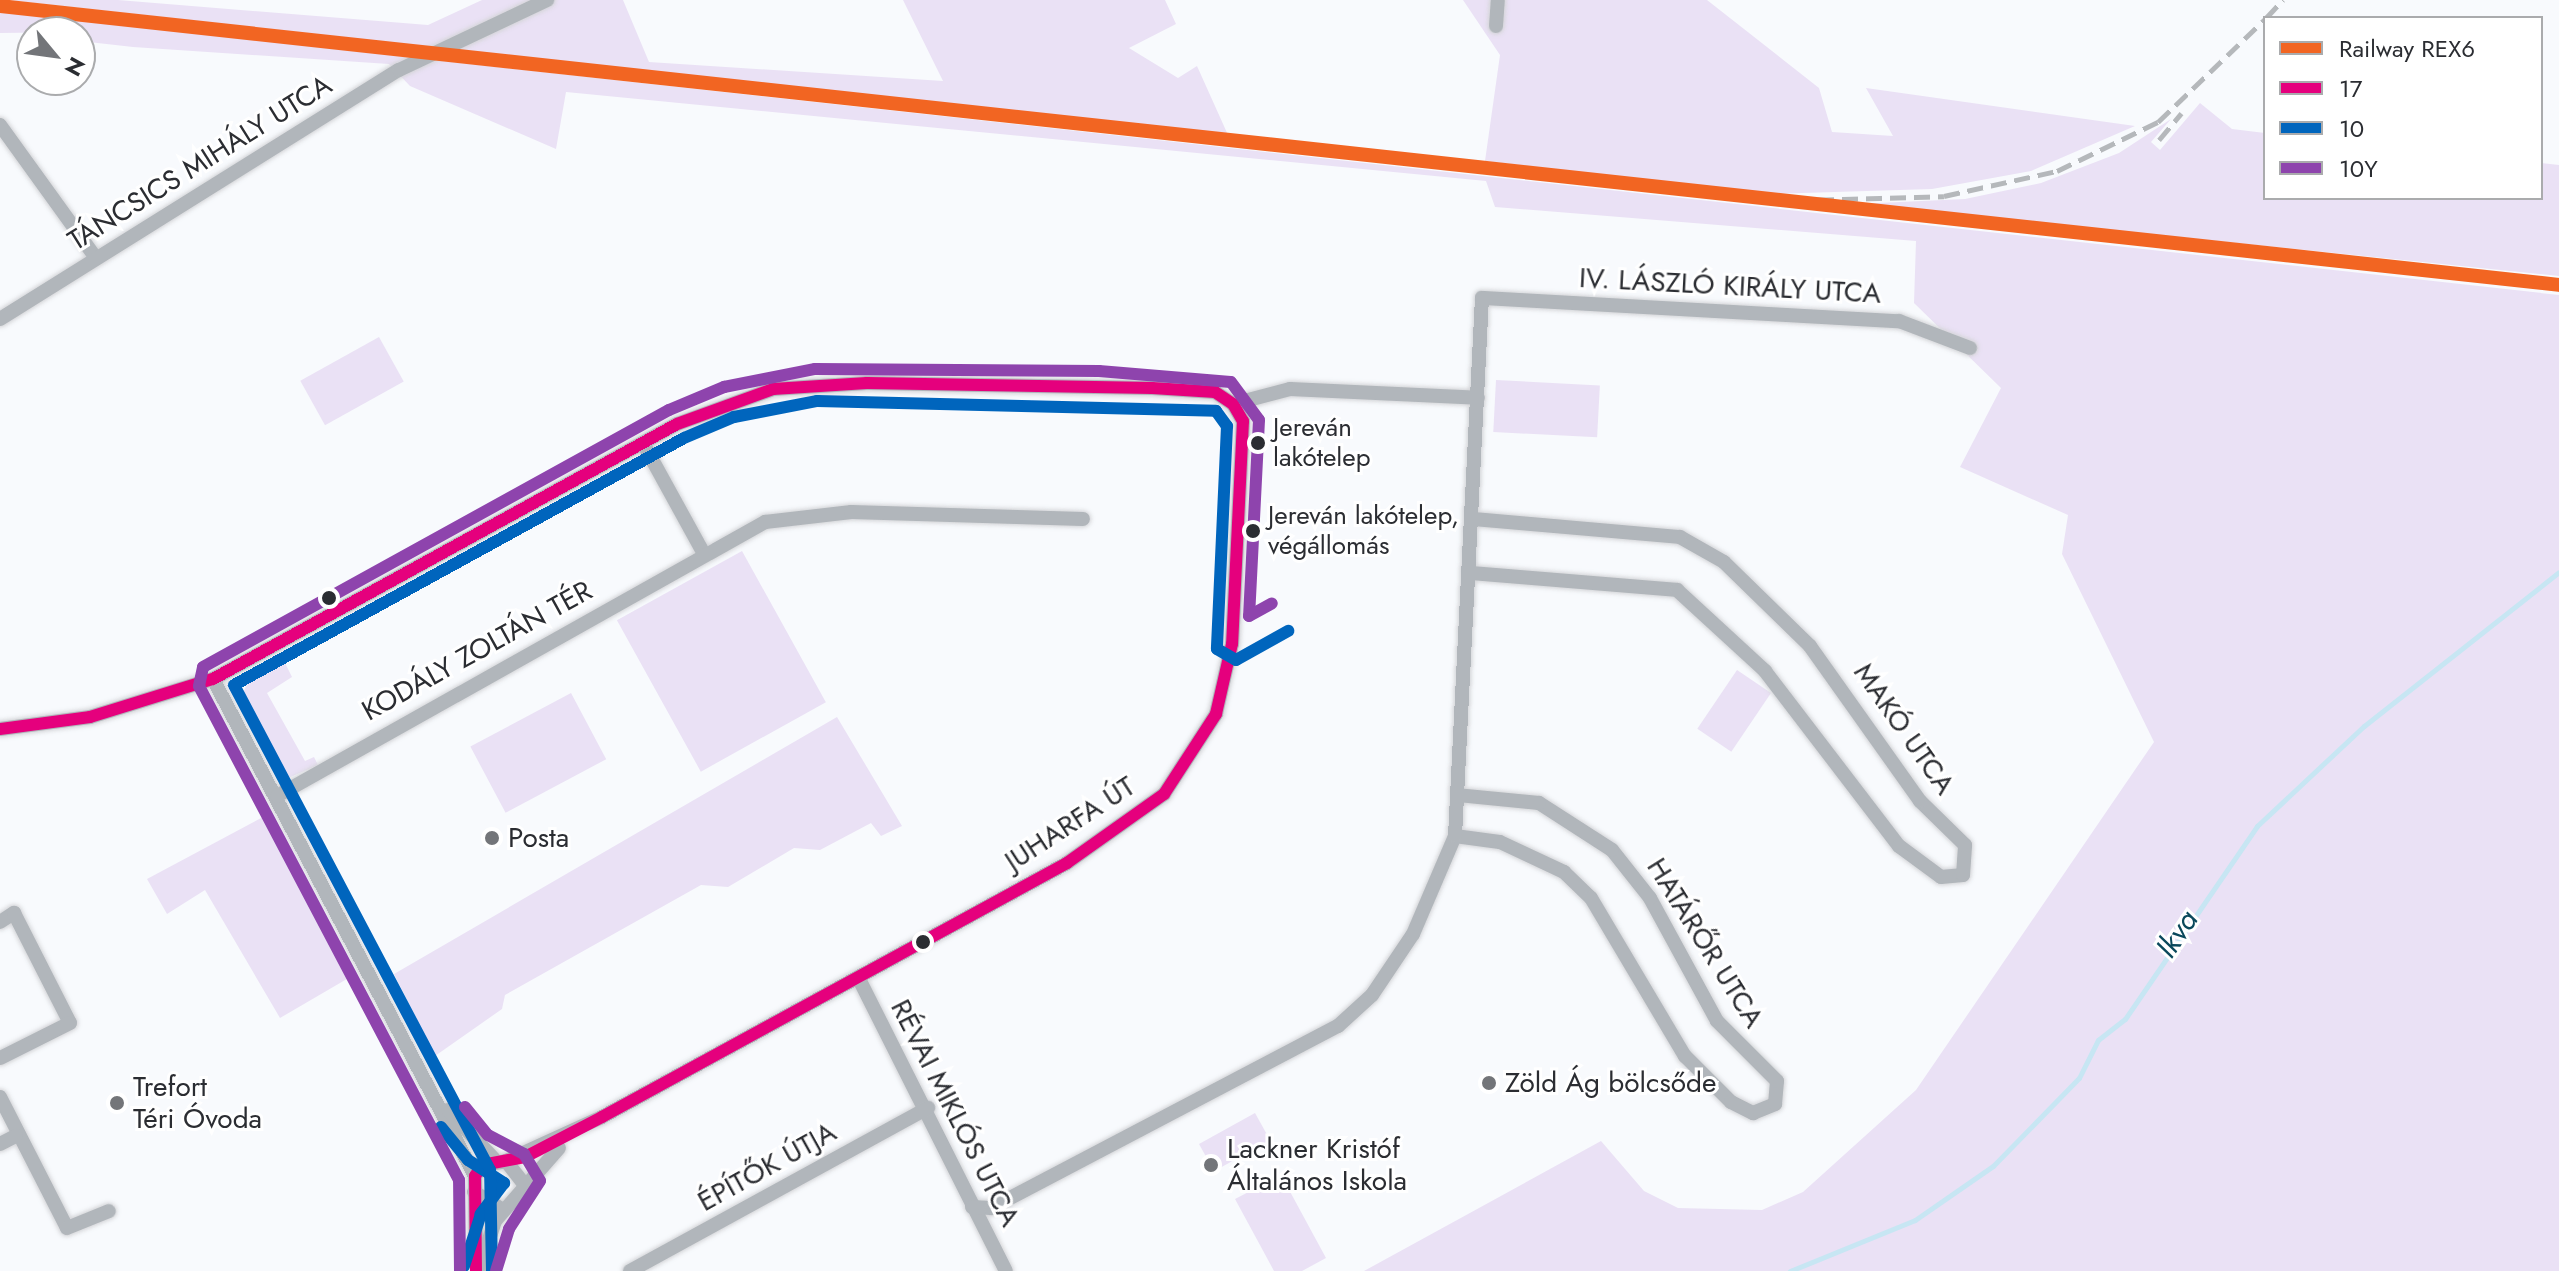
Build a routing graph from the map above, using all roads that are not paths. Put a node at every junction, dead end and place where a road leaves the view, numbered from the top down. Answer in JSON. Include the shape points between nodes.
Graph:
{"nodes":[{"id":1,"x":547,"y":0,"type":"edge"},
{"id":2,"x":1498,"y":0,"type":"edge"},
{"id":3,"x":1496,"y":26,"type":"dead end"},
{"id":4,"x":0,"y":125,"type":"edge"},
{"id":5,"x":96,"y":258,"type":"junction"},
{"id":6,"x":0,"y":319,"type":"edge"},
{"id":7,"x":1970,"y":348,"type":"dead end"},
{"id":8,"x":1478,"y":398,"type":"junction"},
{"id":9,"x":1233,"y":404,"type":"junction"},
{"id":10,"x":643,"y":443,"type":"junction"},
{"id":11,"x":1083,"y":519,"type":"dead end"},
{"id":12,"x":1475,"y":519,"type":"junction"},
{"id":13,"x":704,"y":554,"type":"junction"},
{"id":14,"x":1472,"y":573,"type":"junction"},
{"id":15,"x":213,"y":679,"type":"junction"},
{"id":16,"x":0,"y":729,"type":"edge"},
{"id":17,"x":1458,"y":795,"type":"junction"},
{"id":18,"x":277,"y":796,"type":"junction"},
{"id":19,"x":1455,"y":836,"type":"junction"},
{"id":20,"x":0,"y":922,"type":"edge"},
{"id":21,"x":858,"y":977,"type":"junction"},
{"id":22,"x":0,"y":1058,"type":"edge"},
{"id":23,"x":429,"y":1085,"type":"junction"},
{"id":24,"x":0,"y":1097,"type":"edge"},
{"id":25,"x":928,"y":1108,"type":"junction"},
{"id":26,"x":602,"y":1117,"type":"junction"},
{"id":27,"x":16,"y":1136,"type":"junction"},
{"id":28,"x":0,"y":1144,"type":"edge"},
{"id":29,"x":500,"y":1160,"type":"junction"},
{"id":30,"x":475,"y":1176,"type":"junction"},
{"id":31,"x":524,"y":1184,"type":"junction"},
{"id":32,"x":474,"y":1192,"type":"junction"},
{"id":33,"x":972,"y":1207,"type":"junction"},
{"id":34,"x":503,"y":1210,"type":"junction"},
{"id":35,"x":109,"y":1211,"type":"dead end"},
{"id":36,"x":478,"y":1271,"type":"edge"},
{"id":37,"x":630,"y":1271,"type":"edge"},
{"id":38,"x":1006,"y":1271,"type":"edge"}],
"edges":[{"from":1,"to":5,"type":"street","name":"TÁNCSICS MIHÁLY UTCA","via":[[429,53]]},
{"from":2,"to":3,"type":"street"},
{"from":4,"to":5,"type":"street"},
{"from":5,"to":6,"type":"street","name":"TÁNCSICS MIHÁLY UTCA"},
{"from":7,"to":8,"type":"street","name":"IV. LÁSZLÓ KIRÁLY UTCA","via":[[1899,321],[1482,298]]},
{"from":8,"to":9,"type":"street","via":[[1290,389]]},
{"from":8,"to":12,"type":"street"},
{"from":9,"to":10,"type":"street","via":[[1215,392],[1166,389],[816,385],[729,402]]},
{"from":9,"to":21,"type":"street","name":"JUHARFA ÚT","via":[[1243,421],[1232,644],[1216,714],[1191,761],[1126,826]]},
{"from":10,"to":13,"type":"street"},
{"from":10,"to":15,"type":"street"},
{"from":11,"to":13,"type":"street","name":"KODÁLY ZOLTÁN TÉR","via":[[794,515]]},
{"from":12,"to":14,"type":"street"},
{"from":12,"to":14,"type":"street","name":"MAKÓ UTCA","via":[[1680,537],[1724,562],[1820,657],[1920,801],[1965,845],[1963,875],[1941,877],[1899,846],[1765,671],[1677,590]]},
{"from":13,"to":18,"type":"street","name":"KODÁLY ZOLTÁN TÉR"},
{"from":14,"to":17,"type":"street"},
{"from":15,"to":16,"type":"street","via":[[90,717]]},
{"from":15,"to":18,"type":"street"},
{"from":17,"to":19,"type":"street"},
{"from":17,"to":19,"type":"street","name":"HATÁRŐR UTCA","via":[[1539,803],[1612,850],[1650,898],[1717,1021],[1777,1081],[1775,1104],[1753,1113],[1731,1102],[1685,1056],[1599,911],[1564,872],[1500,842]]},
{"from":18,"to":23,"type":"street"},
{"from":19,"to":33,"type":"street","via":[[1413,934],[1372,995],[1338,1026],[991,1208]]},
{"from":20,"to":22,"type":"street","via":[[14,913],[70,1023]]},
{"from":21,"to":25,"type":"street","name":"RÉVAI MIKLÓS UTCA"},
{"from":21,"to":26,"type":"street","name":"JUHARFA ÚT"},
{"from":23,"to":29,"type":"street"},
{"from":23,"to":30,"type":"street"},
{"from":24,"to":27,"type":"street"},
{"from":25,"to":33,"type":"street","name":"RÉVAI MIKLÓS UTCA"},
{"from":25,"to":37,"type":"street","name":"ÉPÍTŐK ÚTJA"},
{"from":26,"to":29,"type":"street","name":"JUHARFA ÚT"},
{"from":26,"to":31,"type":"street","name":"JUHARFA ÚT","via":[[551,1153]]},
{"from":27,"to":28,"type":"street"},
{"from":27,"to":35,"type":"street","via":[[67,1228]]},
{"from":29,"to":30,"type":"street","name":"JUHARFA ÚT"},
{"from":29,"to":31,"type":"street"},
{"from":30,"to":32,"type":"street"},
{"from":31,"to":34,"type":"street","name":"JUHARFA ÚT"},
{"from":32,"to":34,"type":"street"},
{"from":32,"to":36,"type":"street"},
{"from":33,"to":38,"type":"street","name":"RÉVAI MIKLÓS UTCA"},
{"from":34,"to":36,"type":"street","name":"JUHARFA ÚT"}]}
